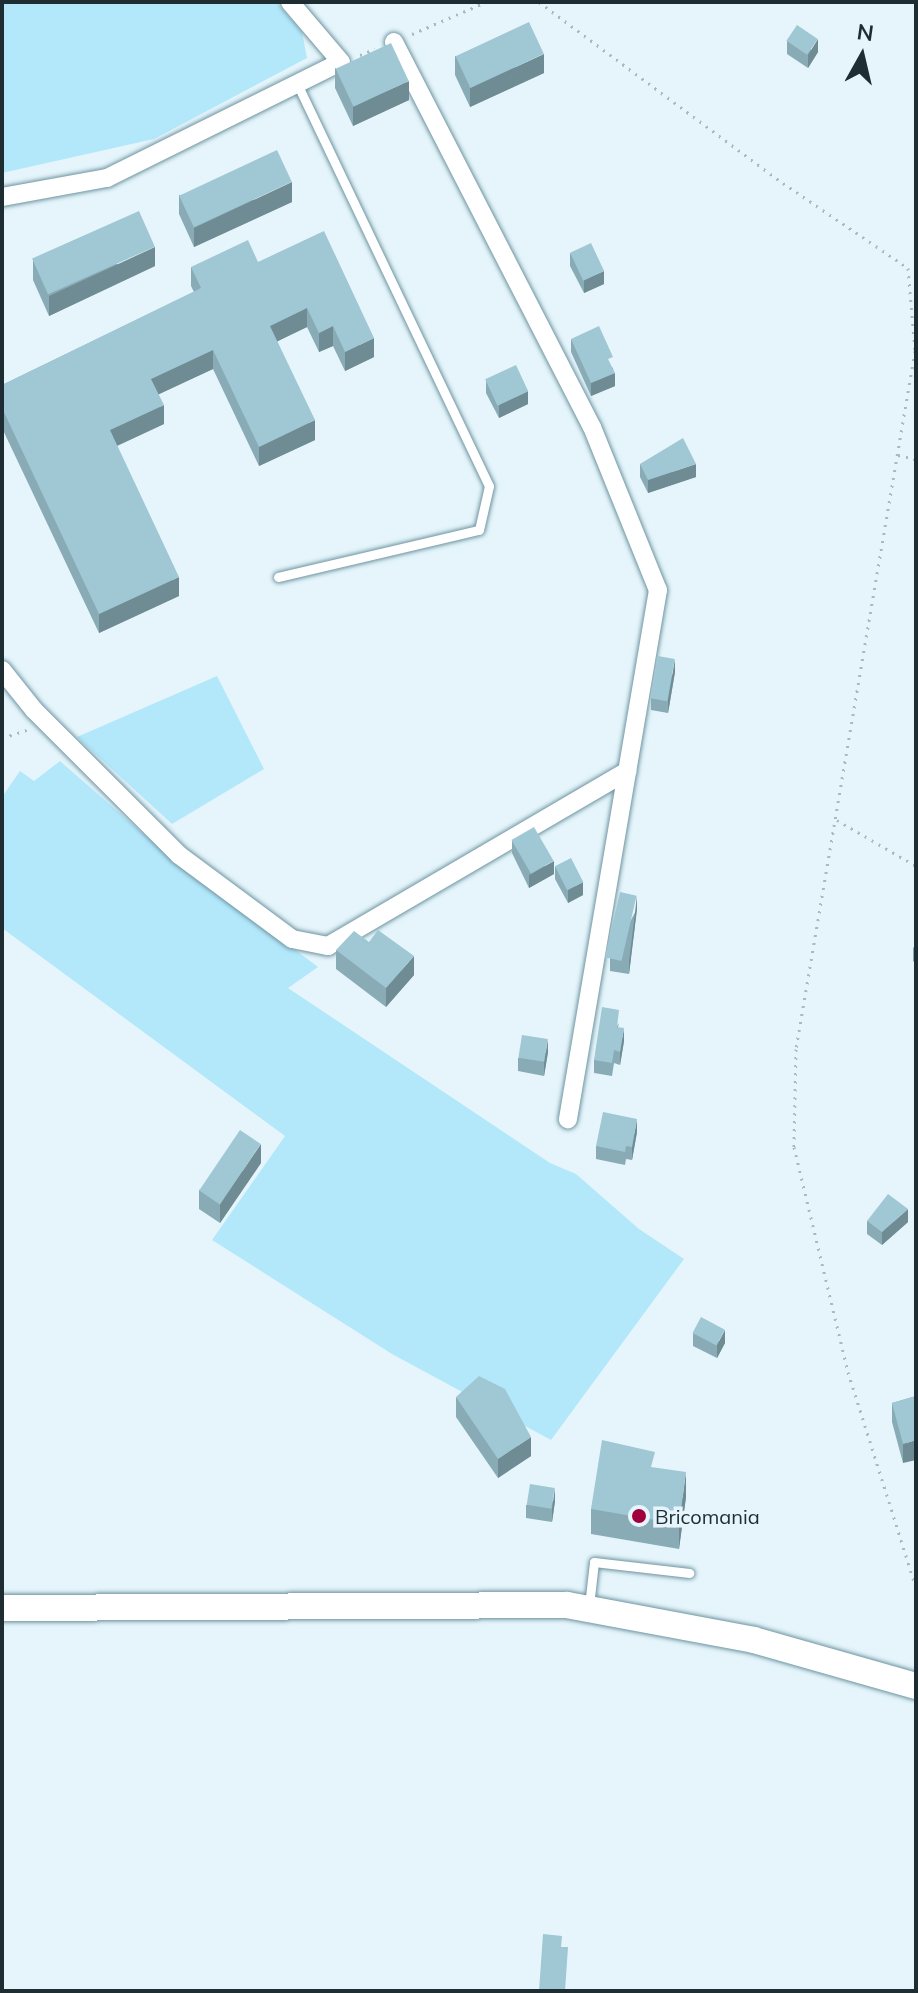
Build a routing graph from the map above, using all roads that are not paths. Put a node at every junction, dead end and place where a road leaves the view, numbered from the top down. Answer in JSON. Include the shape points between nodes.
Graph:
{"nodes":[{"id":1,"x":290,"y":2,"type":"edge"},
{"id":2,"x":394,"y":42,"type":"edge"},
{"id":3,"x":297,"y":84,"type":"junction"},
{"id":4,"x":2,"y":197,"type":"edge"},
{"id":5,"x":278,"y":577,"type":"dead end"},
{"id":6,"x":2,"y":670,"type":"edge"},
{"id":7,"x":628,"y":771,"type":"junction"},
{"id":8,"x":568,"y":1119,"type":"dead end"},
{"id":9,"x":689,"y":1573,"type":"dead end"},
{"id":10,"x":2,"y":1608,"type":"edge"},
{"id":11,"x":589,"y":1609,"type":"junction"},
{"id":12,"x":916,"y":1686,"type":"edge"}],
"edges":[{"from":1,"to":3,"type":"street","via":[[341,62]]},
{"from":2,"to":7,"type":"street","via":[[592,427],[658,590]]},
{"from":3,"to":4,"type":"street","via":[[107,178]]},
{"from":3,"to":5,"type":"lane","via":[[489,486],[479,530]]},
{"from":6,"to":7,"type":"street","via":[[179,855],[292,939],[328,946]]},
{"from":7,"to":8,"type":"street"},
{"from":9,"to":11,"type":"lane","via":[[594,1562]]},
{"from":10,"to":11,"type":"main road"},
{"from":11,"to":12,"type":"main road","via":[[754,1640]]}]}
